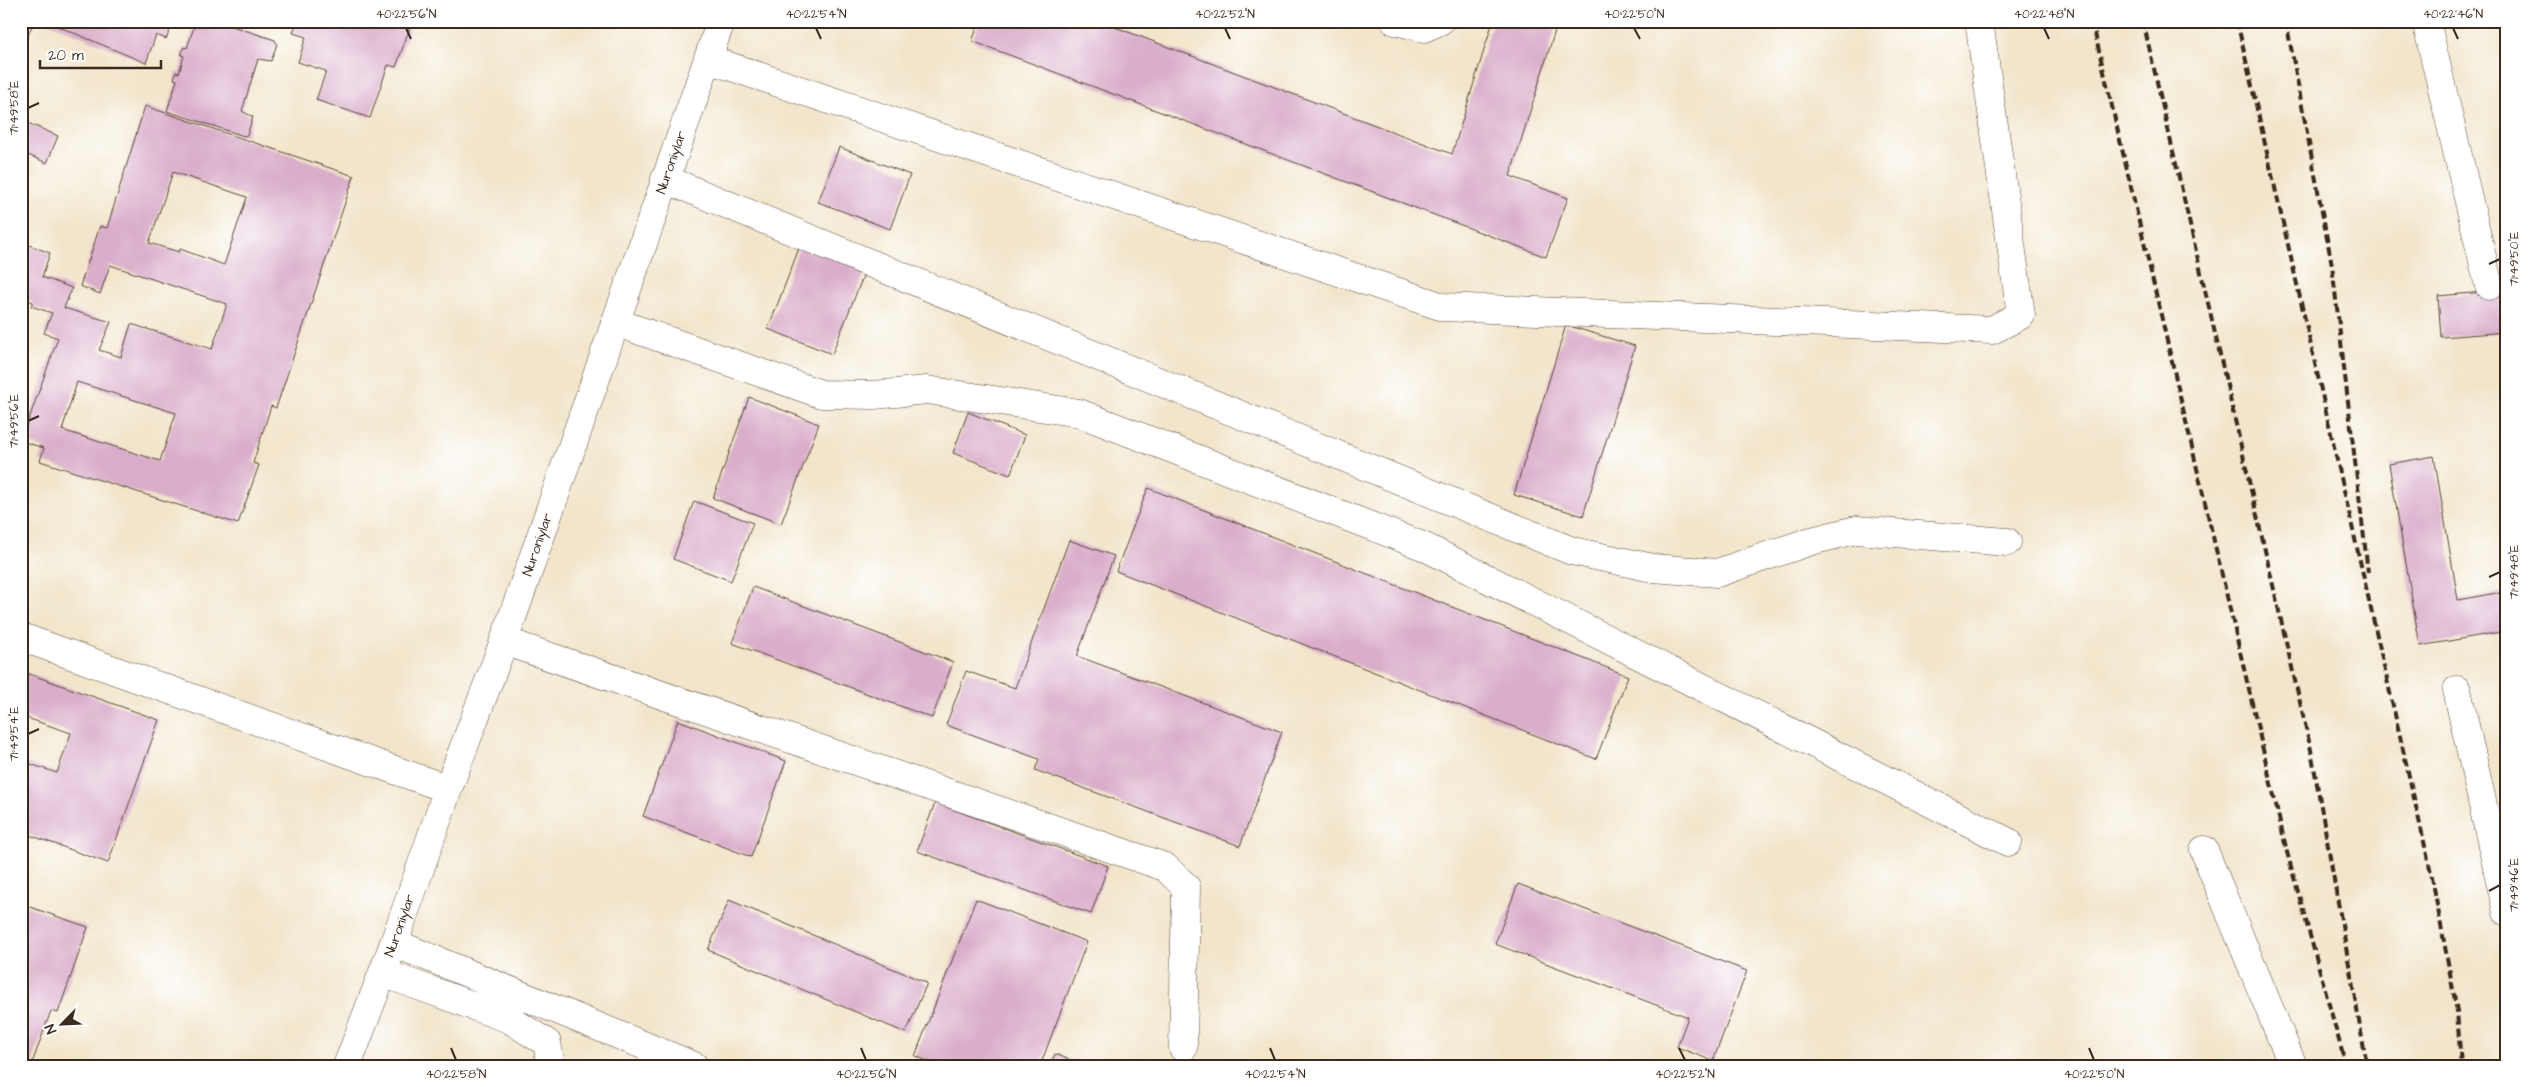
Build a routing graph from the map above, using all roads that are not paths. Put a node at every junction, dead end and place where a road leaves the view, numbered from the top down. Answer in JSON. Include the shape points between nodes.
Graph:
{"nodes":[{"id":1,"x":721,"y":21,"type":"edge"},
{"id":2,"x":1395,"y":21,"type":"edge"},
{"id":3,"x":1440,"y":21,"type":"edge"},
{"id":4,"x":1978,"y":21,"type":"edge"},
{"id":5,"x":2426,"y":21,"type":"edge"},
{"id":6,"x":708,"y":59,"type":"junction"},
{"id":7,"x":666,"y":179,"type":"junction"},
{"id":8,"x":2489,"y":286,"type":"dead end"},
{"id":9,"x":615,"y":322,"type":"junction"},
{"id":10,"x":2007,"y":542,"type":"dead end"},
{"id":11,"x":21,"y":638,"type":"edge"},
{"id":12,"x":504,"y":641,"type":"junction"},
{"id":13,"x":2457,"y":690,"type":"dead end"},
{"id":14,"x":448,"y":789,"type":"junction"},
{"id":15,"x":2008,"y":842,"type":"dead end"},
{"id":16,"x":2204,"y":850,"type":"dead end"},
{"id":17,"x":2507,"y":912,"type":"edge"},
{"id":18,"x":394,"y":943,"type":"junction"},
{"id":19,"x":383,"y":972,"type":"junction"},
{"id":20,"x":1183,"y":1048,"type":"dead end"},
{"id":21,"x":347,"y":1066,"type":"edge"},
{"id":22,"x":551,"y":1066,"type":"edge"},
{"id":23,"x":694,"y":1066,"type":"edge"},
{"id":24,"x":2293,"y":1066,"type":"edge"}],
"edges":[{"from":1,"to":6,"type":"main road","name":"Nuroniylar"},
{"from":2,"to":3,"type":"main road","via":[[1424,28]]},
{"from":4,"to":6,"type":"main road","via":[[2021,315],[1992,330],[1443,307]]},
{"from":5,"to":8,"type":"main road"},
{"from":6,"to":7,"type":"main road","name":"Nuroniylar"},
{"from":7,"to":9,"type":"main road","name":"Nuroniylar"},
{"from":7,"to":10,"type":"main road","via":[[1572,551],[1653,568],[1717,573],[1811,541],[1856,530]]},
{"from":9,"to":12,"type":"main road","name":"Nuroniylar"},
{"from":9,"to":15,"type":"main road","via":[[821,394],[874,395],[926,390],[1078,413],[1425,547]]},
{"from":11,"to":14,"type":"main road"},
{"from":12,"to":14,"type":"main road","name":"Nuroniylar"},
{"from":12,"to":20,"type":"main road","via":[[1165,867],[1186,887]]},
{"from":13,"to":17,"type":"main road"},
{"from":14,"to":18,"type":"main road","name":"Nuroniylar"},
{"from":16,"to":24,"type":"main road"},
{"from":18,"to":19,"type":"main road","name":"Nuroniylar"},
{"from":18,"to":23,"type":"main road"},
{"from":19,"to":21,"type":"main road","name":"Nuroniylar"},
{"from":19,"to":22,"type":"main road","via":[[509,1019],[547,1043]]}]}
